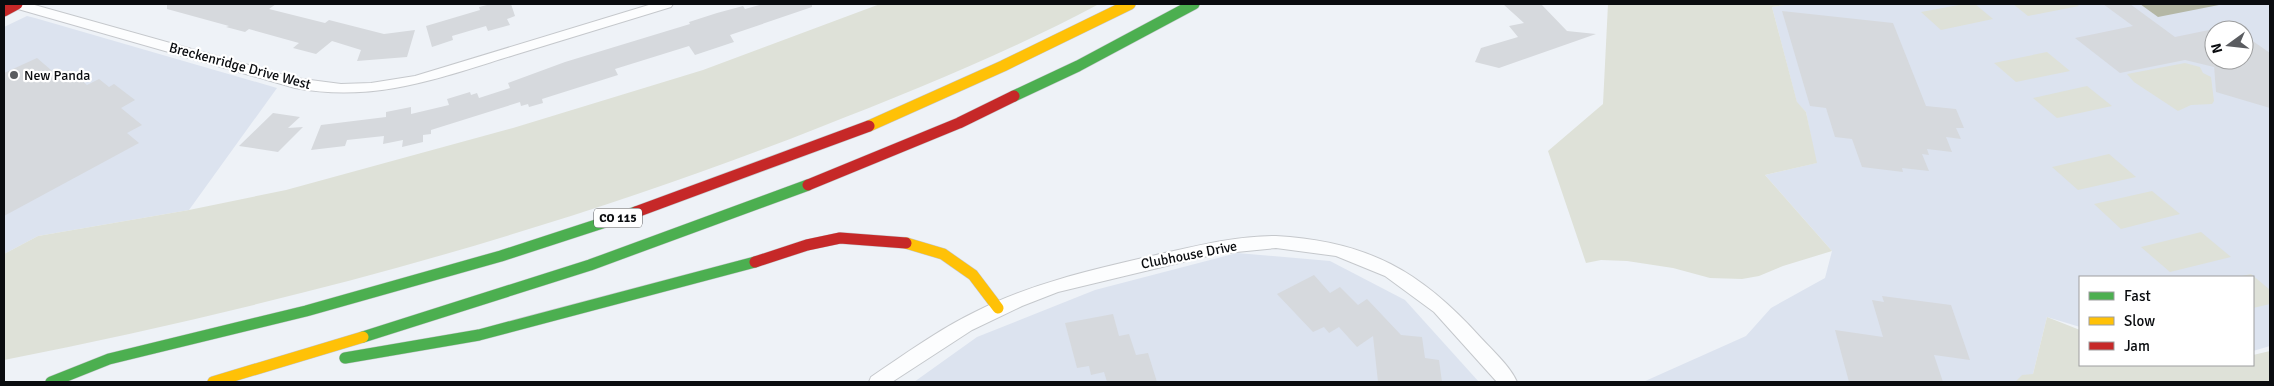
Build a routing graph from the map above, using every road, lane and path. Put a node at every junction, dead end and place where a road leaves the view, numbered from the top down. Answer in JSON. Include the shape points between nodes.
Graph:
{"nodes":[{"id":1,"x":17,"y":4,"type":"edge"},
{"id":2,"x":666,"y":4,"type":"edge"},
{"id":3,"x":1130,"y":4,"type":"edge"},
{"id":4,"x":1194,"y":4,"type":"edge"},
{"id":5,"x":4,"y":11,"type":"edge"},
{"id":6,"x":998,"y":308,"type":"junction"},
{"id":7,"x":336,"y":360,"type":"dead end"},
{"id":8,"x":317,"y":363,"type":"dead end"},
{"id":9,"x":50,"y":382,"type":"edge"},
{"id":10,"x":211,"y":382,"type":"edge"},
{"id":11,"x":878,"y":382,"type":"edge"},
{"id":12,"x":1508,"y":382,"type":"edge"}],
"edges":[{"from":1,"to":2,"type":"street","name":"Breckenridge Drive West","via":[[295,83],[346,90],[418,80]]},
{"from":1,"to":5,"type":"main road"},
{"from":3,"to":9,"type":"main road","number":"CO 115","via":[[1003,66],[868,126],[641,210],[501,256],[333,303],[109,359]]},
{"from":4,"to":10,"type":"main road","number":"CO 115","via":[[1127,42],[1027,90],[889,153],[782,196],[506,293]]},
{"from":6,"to":7,"type":"main road","via":[[973,275],[943,254],[912,243],[840,238],[479,335]]},
{"from":6,"to":11,"type":"street","name":"Clubhouse Drive","via":[[955,330]]},
{"from":6,"to":12,"type":"street","name":"Clubhouse Drive","via":[[1088,275],[1237,244],[1317,246],[1390,271],[1420,290],[1451,318]]},
{"from":8,"to":10,"type":"main road"}]}
